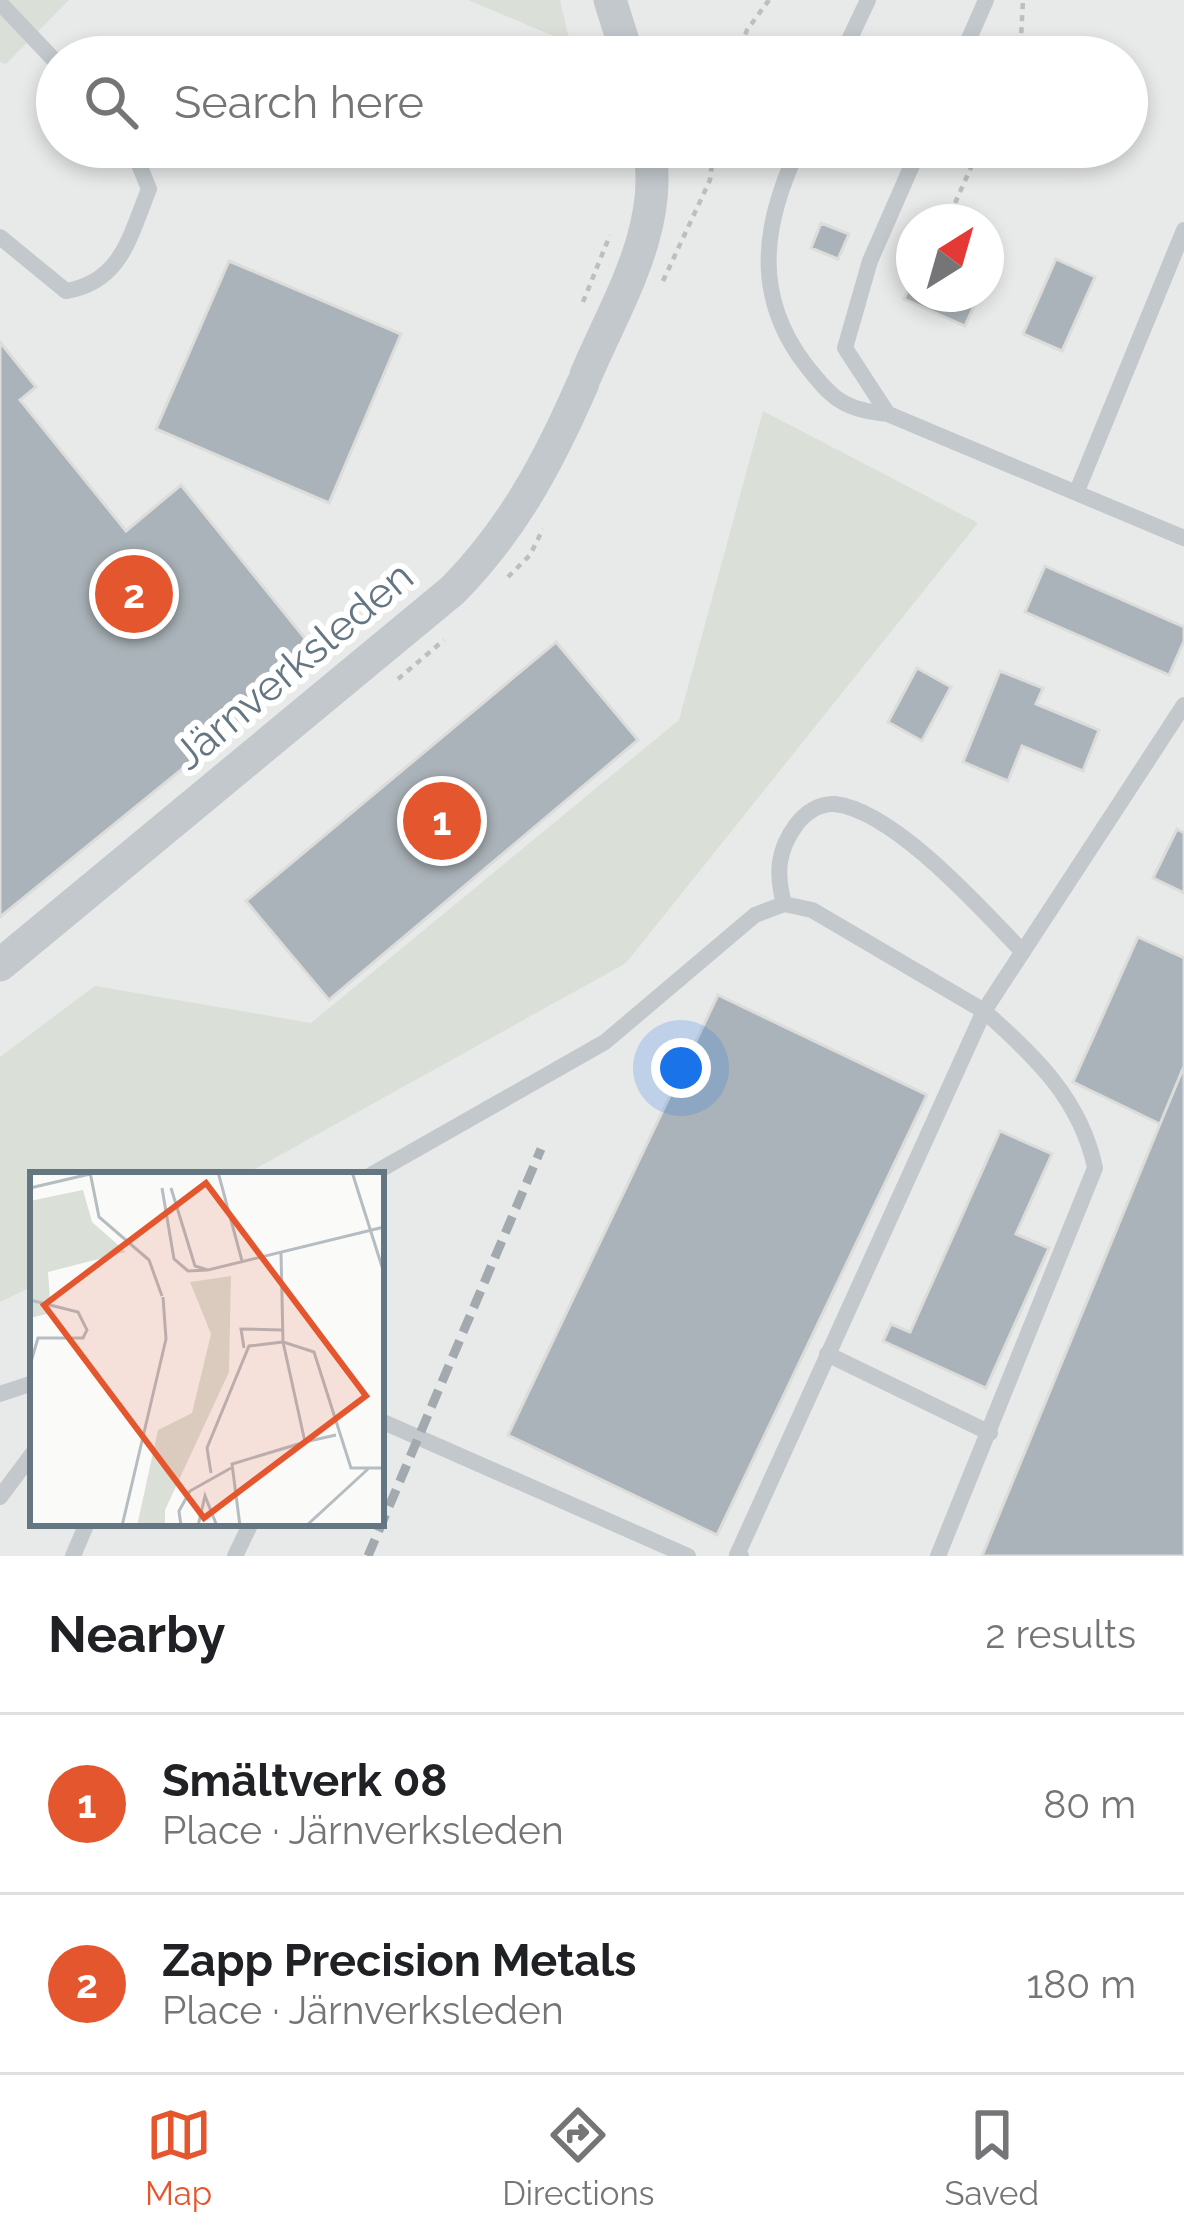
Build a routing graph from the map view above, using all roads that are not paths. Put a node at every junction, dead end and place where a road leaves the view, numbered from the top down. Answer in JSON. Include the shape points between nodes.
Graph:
{"nodes":[{"id":1,"x":610,"y":0,"type":"edge"},
{"id":2,"x":868,"y":0,"type":"edge"},
{"id":3,"x":986,"y":0,"type":"edge"},
{"id":4,"x":0,"y":3,"type":"edge"},
{"id":5,"x":621,"y":36,"type":"edge"},
{"id":6,"x":851,"y":36,"type":"edge"},
{"id":7,"x":970,"y":36,"type":"edge"},
{"id":8,"x":36,"y":41,"type":"edge"},
{"id":9,"x":140,"y":168,"type":"edge"},
{"id":10,"x":652,"y":168,"type":"edge"},
{"id":11,"x":789,"y":168,"type":"edge"},
{"id":12,"x":911,"y":168,"type":"edge"},
{"id":13,"x":1184,"y":230,"type":"edge"},
{"id":14,"x":0,"y":237,"type":"edge"},
{"id":15,"x":888,"y":414,"type":"junction"},
{"id":16,"x":1077,"y":491,"type":"junction"},
{"id":17,"x":1184,"y":538,"type":"edge"},
{"id":18,"x":1184,"y":705,"type":"edge"},
{"id":19,"x":784,"y":904,"type":"junction"},
{"id":20,"x":1023,"y":952,"type":"junction"},
{"id":21,"x":0,"y":965,"type":"edge"},
{"id":22,"x":984,"y":1010,"type":"junction"},
{"id":23,"x":376,"y":1172,"type":"edge"},
{"id":24,"x":826,"y":1354,"type":"junction"},
{"id":25,"x":30,"y":1384,"type":"edge"},
{"id":26,"x":0,"y":1394,"type":"edge"},
{"id":27,"x":384,"y":1422,"type":"edge"},
{"id":28,"x":990,"y":1433,"type":"junction"},
{"id":29,"x":30,"y":1457,"type":"edge"},
{"id":30,"x":0,"y":1497,"type":"edge"},
{"id":31,"x":86,"y":1526,"type":"edge"},
{"id":32,"x":250,"y":1526,"type":"edge"},
{"id":33,"x":73,"y":1556,"type":"edge"},
{"id":34,"x":236,"y":1556,"type":"edge"},
{"id":35,"x":688,"y":1556,"type":"edge"},
{"id":36,"x":738,"y":1556,"type":"edge"},
{"id":37,"x":938,"y":1556,"type":"edge"}],
"edges":[{"from":1,"to":5,"type":"street"},
{"from":2,"to":6,"type":"lane"},
{"from":3,"to":7,"type":"lane"},
{"from":4,"to":8,"type":"lane"},
{"from":9,"to":14,"type":"lane","via":[[149,189],[114,268],[92,287],[66,291]]},
{"from":10,"to":21,"type":"street","name":"Järnverksleden","via":[[648,231],[550,460],[481,562]]},
{"from":11,"to":15,"type":"lane","via":[[769,247],[772,307],[830,392],[854,411]]},
{"from":12,"to":15,"type":"lane","via":[[844,348]]},
{"from":13,"to":16,"type":"lane"},
{"from":15,"to":16,"type":"lane"},
{"from":16,"to":17,"type":"lane"},
{"from":18,"to":20,"type":"lane"},
{"from":19,"to":20,"type":"lane","via":[[779,855],[789,834],[803,815],[833,804],[865,814],[916,849]]},
{"from":19,"to":22,"type":"lane","via":[[812,910]]},
{"from":19,"to":23,"type":"lane","via":[[755,915],[605,1042]]},
{"from":20,"to":22,"type":"lane"},
{"from":22,"to":24,"type":"lane"},
{"from":22,"to":28,"type":"lane","via":[[1055,1080],[1083,1123],[1095,1168]]},
{"from":24,"to":28,"type":"lane"},
{"from":24,"to":36,"type":"lane"},
{"from":25,"to":26,"type":"lane"},
{"from":27,"to":35,"type":"lane"},
{"from":28,"to":37,"type":"lane"},
{"from":29,"to":30,"type":"lane"},
{"from":31,"to":33,"type":"lane"},
{"from":32,"to":34,"type":"lane"}]}
